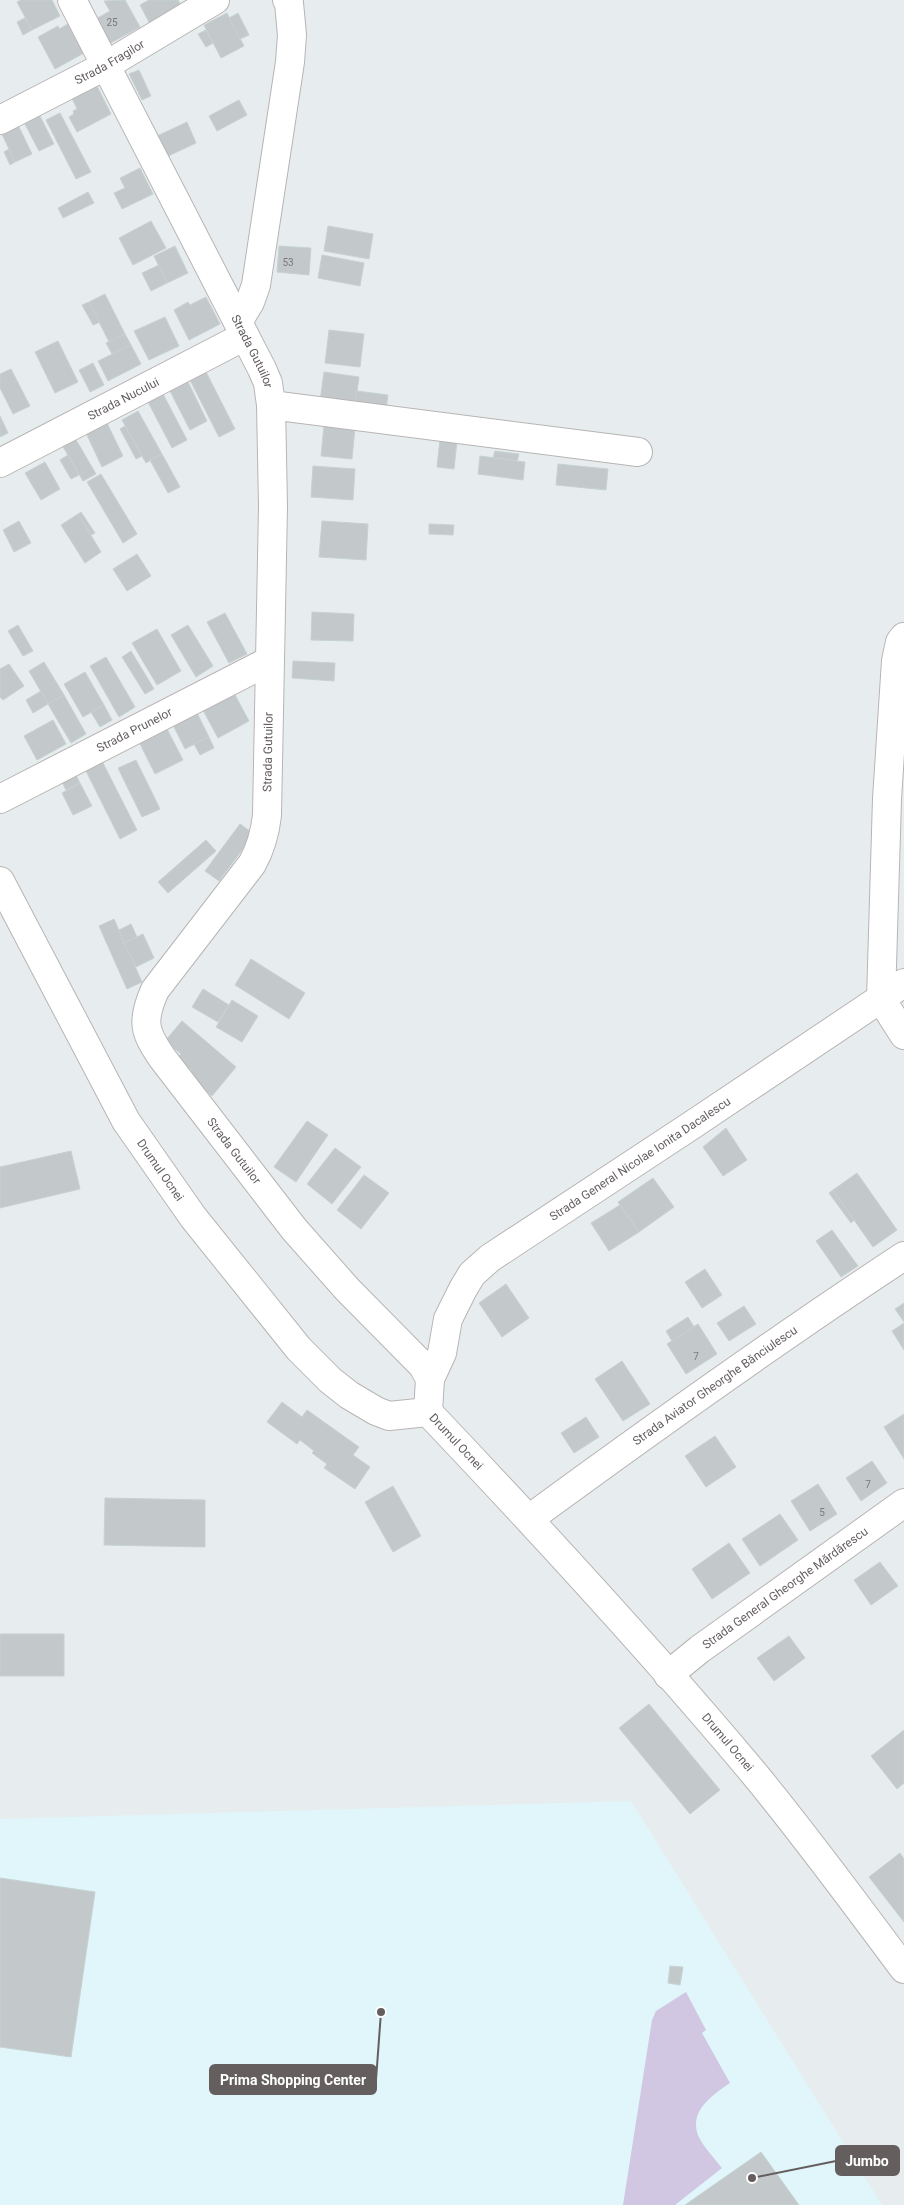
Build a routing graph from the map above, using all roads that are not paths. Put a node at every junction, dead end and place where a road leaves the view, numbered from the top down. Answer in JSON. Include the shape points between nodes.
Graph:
{"nodes":[{"id":1,"x":72,"y":0,"type":"edge"},
{"id":2,"x":215,"y":0,"type":"edge"},
{"id":3,"x":287,"y":0,"type":"edge"},
{"id":4,"x":105,"y":66,"type":"junction"},
{"id":5,"x":0,"y":120,"type":"edge"},
{"id":6,"x":242,"y":329,"type":"junction"},
{"id":7,"x":271,"y":405,"type":"junction"},
{"id":8,"x":638,"y":452,"type":"dead end"},
{"id":9,"x":0,"y":463,"type":"edge"},
{"id":10,"x":904,"y":637,"type":"edge"},
{"id":11,"x":269,"y":660,"type":"junction"},
{"id":12,"x":0,"y":799,"type":"edge"},
{"id":13,"x":896,"y":799,"type":"edge"},
{"id":14,"x":0,"y":881,"type":"edge"},
{"id":15,"x":904,"y":983,"type":"edge"},
{"id":16,"x":881,"y":999,"type":"junction"},
{"id":17,"x":904,"y":1035,"type":"edge"},
{"id":18,"x":904,"y":1256,"type":"edge"},
{"id":19,"x":430,"y":1378,"type":"junction"},
{"id":20,"x":428,"y":1412,"type":"junction"},
{"id":21,"x":904,"y":1503,"type":"edge"},
{"id":22,"x":528,"y":1519,"type":"junction"},
{"id":23,"x":668,"y":1674,"type":"junction"},
{"id":24,"x":904,"y":1968,"type":"edge"}],
"edges":[{"from":1,"to":4,"type":"street","name":"Strada Gutuilor"},
{"from":2,"to":4,"type":"street","name":"Strada Fragilor"},
{"from":3,"to":6,"type":"street","via":[[292,35],[290,62],[256,285]]},
{"from":4,"to":5,"type":"street","name":"Strada Fragilor"},
{"from":4,"to":6,"type":"street","name":"Strada Gutuilor"},
{"from":6,"to":7,"type":"street","name":"Strada Gutuilor","via":[[268,383]]},
{"from":6,"to":9,"type":"street","name":"Strada Nucului"},
{"from":7,"to":8,"type":"street"},
{"from":7,"to":11,"type":"street","name":"Strada Gutuilor"},
{"from":10,"to":13,"type":"street","via":[[896,661]]},
{"from":11,"to":12,"type":"street","name":"Strada Prunelor"},
{"from":11,"to":19,"type":"street","name":"Strada Gutuilor","via":[[267,815],[261,848],[155,990],[146,1014],[146,1027],[151,1042],[163,1059],[294,1229],[347,1289],[423,1366]]},
{"from":13,"to":16,"type":"street"},
{"from":14,"to":20,"type":"street","name":"Drumul Ocnei","via":[[126,1121],[193,1217],[299,1349],[343,1390],[376,1411],[389,1416]]},
{"from":15,"to":16,"type":"street","name":"Strada General Nicolae Ionita Dacalescu"},
{"from":16,"to":17,"type":"street"},
{"from":16,"to":19,"type":"street","name":"Strada General Nicolae Ionita Dacalescu","via":[[490,1258],[472,1274],[448,1319],[442,1353]]},
{"from":18,"to":22,"type":"street","name":"Strada Aviator Gheorghe Bănciulescu","via":[[738,1369]]},
{"from":19,"to":20,"type":"street"},
{"from":20,"to":22,"type":"street","name":"Drumul Ocnei"},
{"from":21,"to":23,"type":"street","name":"Strada General Gheorghe Mărdărescu"},
{"from":22,"to":23,"type":"street","name":"Drumul Ocnei"},
{"from":23,"to":24,"type":"street","name":"Drumul Ocnei","via":[[752,1772]]}]}
